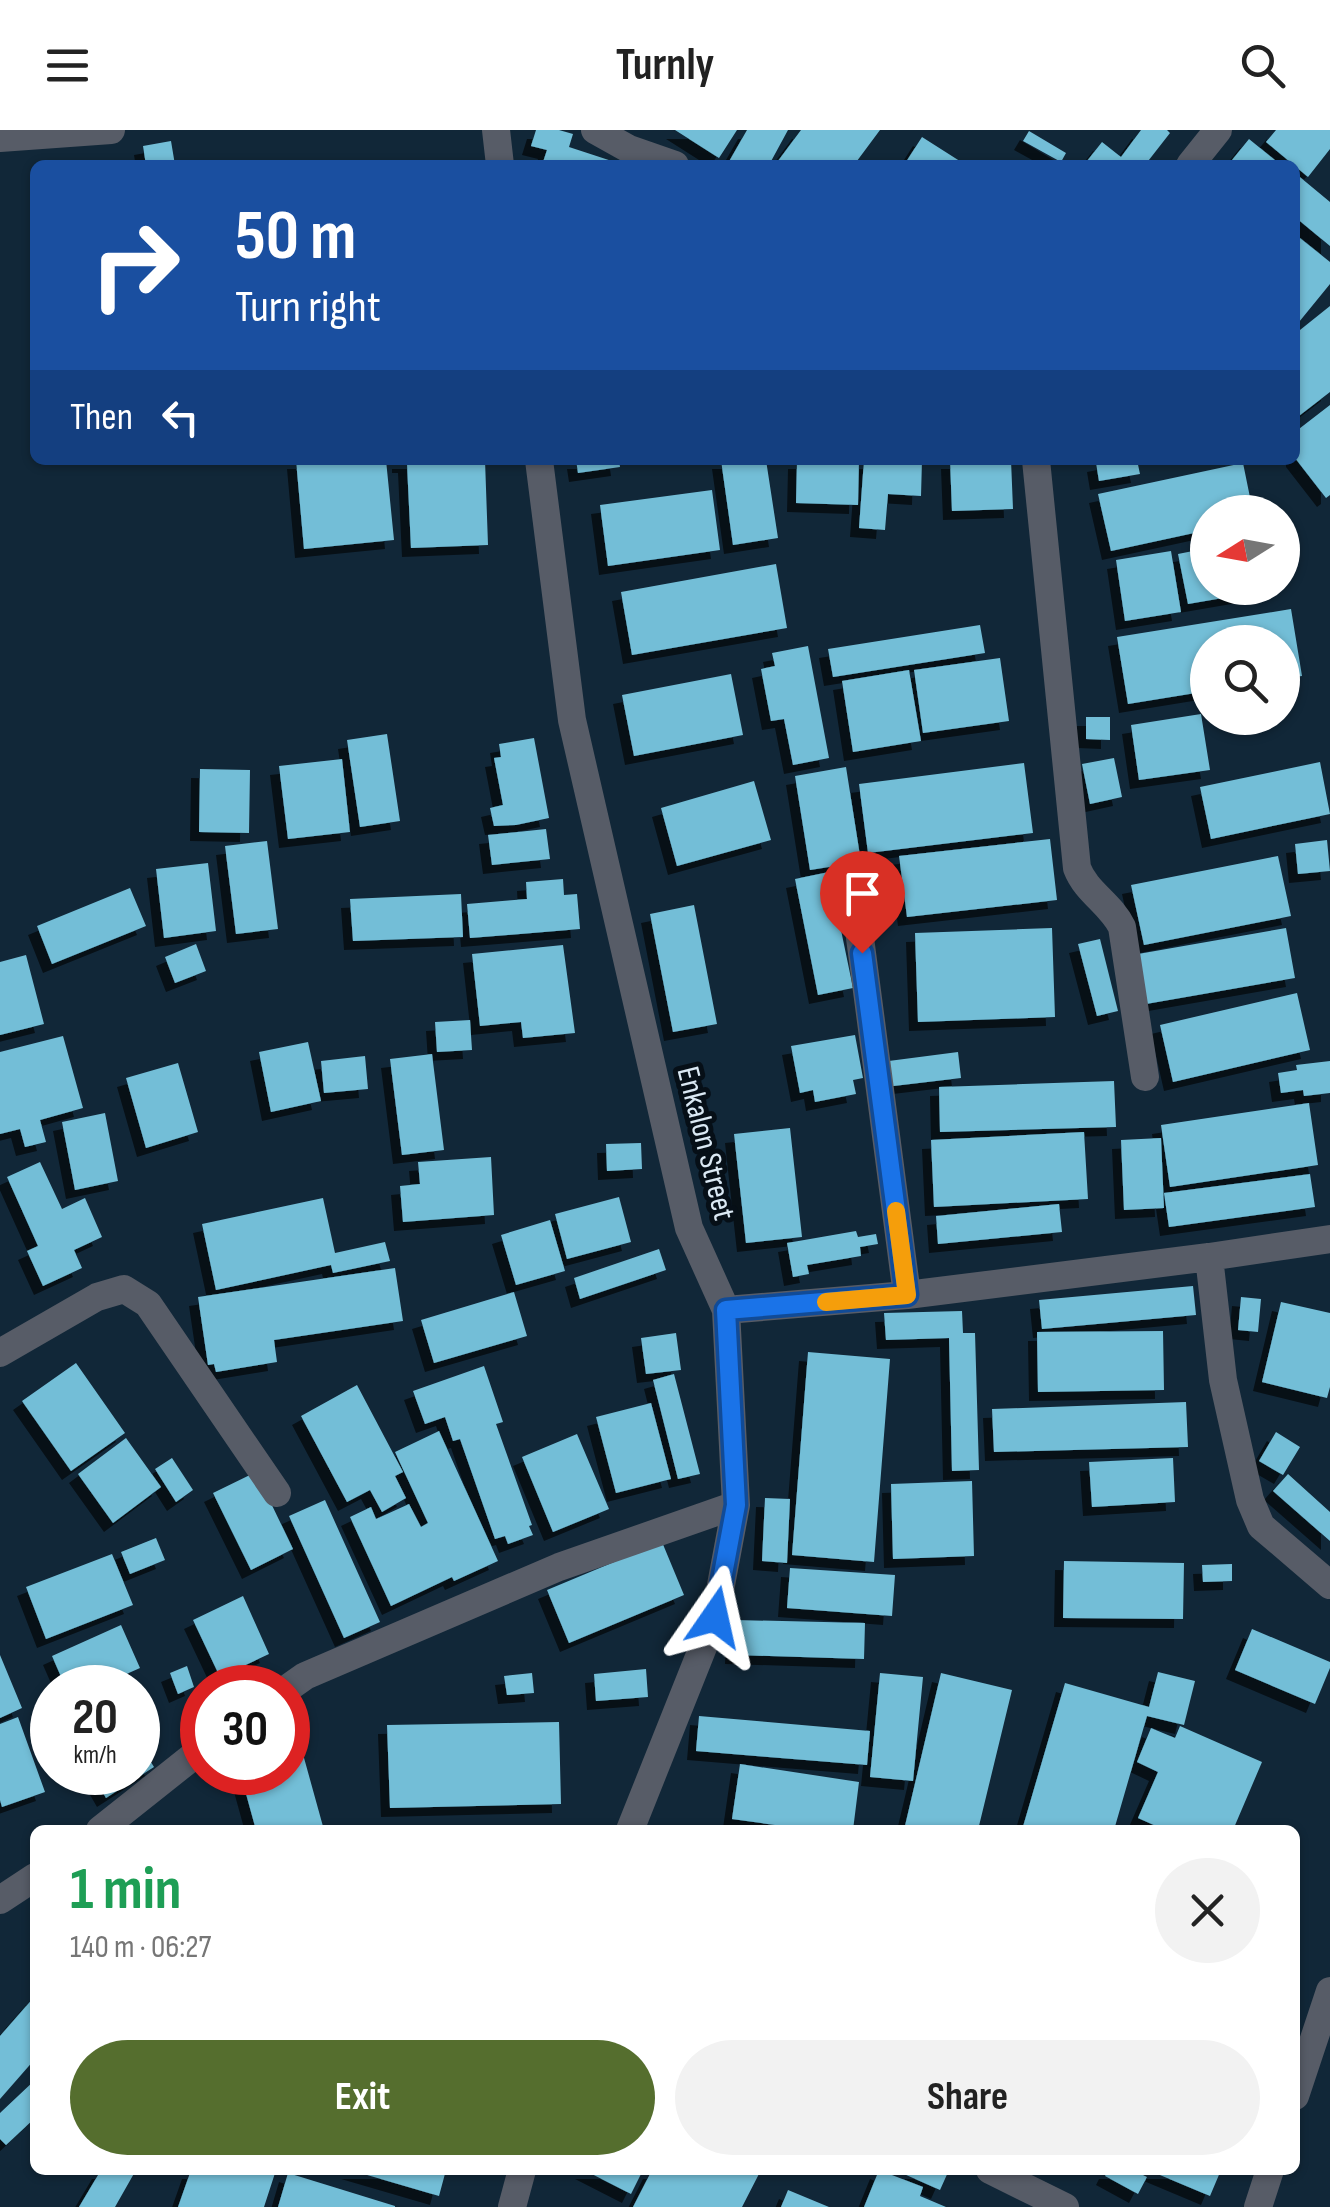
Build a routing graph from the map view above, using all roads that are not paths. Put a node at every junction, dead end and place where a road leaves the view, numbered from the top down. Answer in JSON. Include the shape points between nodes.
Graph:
{"nodes":[{"id":1,"x":112,"y":130,"type":"edge"},
{"id":2,"x":496,"y":130,"type":"edge"},
{"id":3,"x":595,"y":130,"type":"edge"},
{"id":4,"x":1218,"y":130,"type":"edge"},
{"id":5,"x":0,"y":138,"type":"edge"},
{"id":6,"x":499,"y":160,"type":"edge"},
{"id":7,"x":661,"y":160,"type":"edge"},
{"id":8,"x":1194,"y":160,"type":"edge"},
{"id":9,"x":540,"y":465,"type":"edge"},
{"id":10,"x":1037,"y":465,"type":"edge"},
{"id":11,"x":857,"y":915,"type":"dead end"},
{"id":12,"x":1144,"y":1078,"type":"dead end"},
{"id":13,"x":1330,"y":1239,"type":"edge"},
{"id":14,"x":1209,"y":1257,"type":"junction"},
{"id":15,"x":907,"y":1295,"type":"junction"},
{"id":16,"x":726,"y":1310,"type":"junction"},
{"id":17,"x":0,"y":1353,"type":"edge"},
{"id":18,"x":277,"y":1494,"type":"dead end"},
{"id":19,"x":736,"y":1505,"type":"junction"},
{"id":20,"x":1330,"y":1585,"type":"edge"},
{"id":21,"x":310,"y":1674,"type":"edge"},
{"id":22,"x":180,"y":1766,"type":"edge"},
{"id":23,"x":106,"y":1825,"type":"edge"},
{"id":24,"x":632,"y":1825,"type":"edge"},
{"id":25,"x":30,"y":1880,"type":"edge"},
{"id":26,"x":0,"y":1900,"type":"edge"},
{"id":27,"x":1330,"y":1991,"type":"edge"},
{"id":28,"x":1300,"y":2081,"type":"edge"},
{"id":29,"x":521,"y":2175,"type":"edge"},
{"id":30,"x":1000,"y":2175,"type":"edge"},
{"id":31,"x":1268,"y":2175,"type":"edge"},
{"id":32,"x":512,"y":2207,"type":"edge"},
{"id":33,"x":1065,"y":2207,"type":"edge"},
{"id":34,"x":1258,"y":2207,"type":"edge"}],
"edges":[{"from":1,"to":5,"type":"street"},
{"from":2,"to":6,"type":"street"},
{"from":3,"to":7,"type":"street"},
{"from":4,"to":8,"type":"street"},
{"from":9,"to":16,"type":"street","name":"Enkalon Street","via":[[572,720],[689,1228]]},
{"from":10,"to":12,"type":"street","via":[[1077,868],[1122,927]]},
{"from":11,"to":15,"type":"street"},
{"from":13,"to":14,"type":"street"},
{"from":14,"to":15,"type":"street"},
{"from":14,"to":20,"type":"street","via":[[1223,1380],[1250,1500],[1261,1526]]},
{"from":15,"to":16,"type":"street"},
{"from":16,"to":19,"type":"street","name":"Enkalon Street"},
{"from":17,"to":18,"type":"street","via":[[97,1297],[124,1289],[148,1304]]},
{"from":19,"to":21,"type":"street","via":[[559,1567]]},
{"from":19,"to":24,"type":"street","name":"Enkalon Street","via":[[715,1617]]},
{"from":22,"to":23,"type":"street"},
{"from":25,"to":26,"type":"street"},
{"from":27,"to":28,"type":"street"},
{"from":29,"to":32,"type":"street"},
{"from":30,"to":33,"type":"street"},
{"from":31,"to":34,"type":"street"}]}
